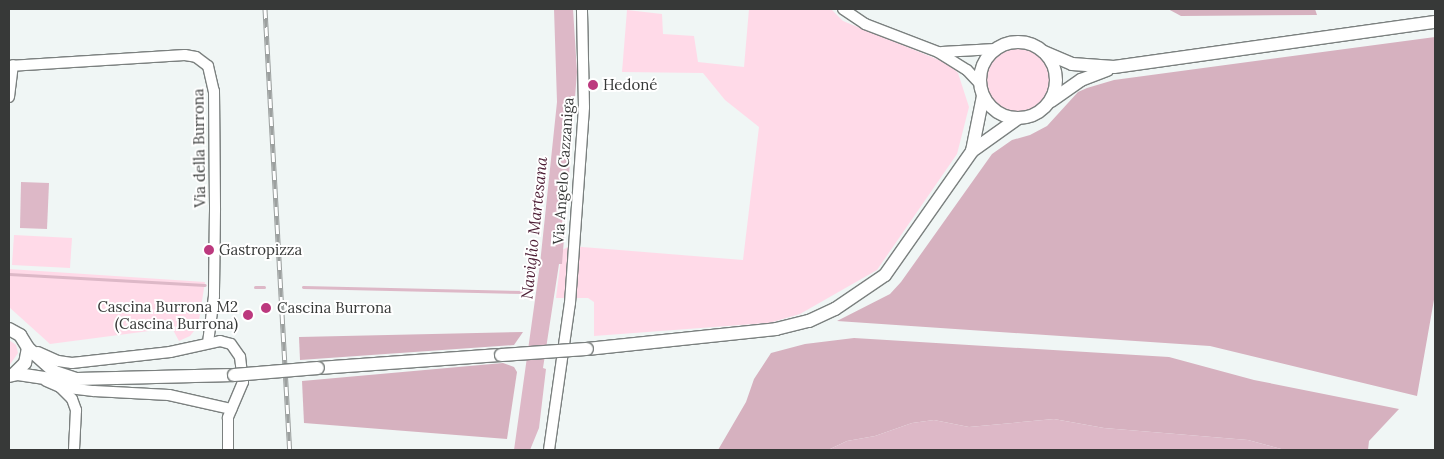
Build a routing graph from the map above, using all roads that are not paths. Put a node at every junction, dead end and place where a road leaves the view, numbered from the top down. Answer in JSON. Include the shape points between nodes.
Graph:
{"nodes":[{"id":1,"x":582,"y":9,"type":"edge"},
{"id":2,"x":843,"y":9,"type":"edge"},
{"id":3,"x":1435,"y":22,"type":"edge"},
{"id":4,"x":995,"y":49,"type":"junction"},
{"id":5,"x":938,"y":52,"type":"junction"},
{"id":6,"x":1044,"y":52,"type":"junction"},
{"id":7,"x":11,"y":66,"type":"edge"},
{"id":8,"x":1114,"y":67,"type":"junction"},
{"id":9,"x":981,"y":90,"type":"junction"},
{"id":10,"x":9,"y":97,"type":"edge"},
{"id":11,"x":1051,"y":101,"type":"junction"},
{"id":12,"x":1016,"y":119,"type":"junction"},
{"id":13,"x":972,"y":151,"type":"junction"},
{"id":14,"x":9,"y":329,"type":"edge"},
{"id":15,"x":208,"y":343,"type":"junction"},
{"id":16,"x":26,"y":344,"type":"junction"},
{"id":17,"x":11,"y":375,"type":"edge"},
{"id":18,"x":42,"y":379,"type":"junction"},
{"id":19,"x":83,"y":380,"type":"junction"},
{"id":20,"x":60,"y":388,"type":"junction"},
{"id":21,"x":231,"y":410,"type":"junction"},
{"id":22,"x":74,"y":450,"type":"edge"},
{"id":23,"x":228,"y":450,"type":"edge"},
{"id":24,"x":549,"y":450,"type":"edge"}],
"edges":[{"from":1,"to":24,"type":"street","name":"Via Angelo Cazzaniga","via":[[584,107],[566,335]]},
{"from":2,"to":5,"type":"street","via":[[864,24]]},
{"from":3,"to":8,"type":"street"},
{"from":4,"to":5,"type":"street","via":[[971,53]]},
{"from":4,"to":6,"type":"street","via":[[1015,42],[1031,44]]},
{"from":4,"to":9,"type":"street","via":[[983,65]]},
{"from":5,"to":9,"type":"street","via":[[967,70]]},
{"from":6,"to":8,"type":"street","via":[[1072,64]]},
{"from":6,"to":11,"type":"street","via":[[1056,75]]},
{"from":7,"to":10,"type":"street"},
{"from":7,"to":15,"type":"street","name":"Via della Burrona","via":[[181,55],[202,60],[214,85],[214,296]]},
{"from":8,"to":11,"type":"street","via":[[1086,78]]},
{"from":9,"to":12,"type":"street","via":[[996,112]]},
{"from":9,"to":13,"type":"street"},
{"from":11,"to":12,"type":"street","via":[[1041,112]]},
{"from":12,"to":13,"type":"street"},
{"from":13,"to":19,"type":"street","bridge":true,"via":[[892,267],[872,286],[809,321],[781,328],[587,349],[234,375]]},
{"from":14,"to":16,"type":"street"},
{"from":15,"to":16,"type":"street","via":[[170,352],[66,363],[46,357]]},
{"from":15,"to":21,"type":"street","via":[[229,342],[240,354],[242,386]]},
{"from":16,"to":17,"type":"street","via":[[26,363]]},
{"from":16,"to":19,"type":"street","via":[[55,372]]},
{"from":17,"to":18,"type":"street"},
{"from":18,"to":19,"type":"street","via":[[60,382]]},
{"from":18,"to":20,"type":"street"},
{"from":20,"to":21,"type":"street","via":[[169,394],[219,404]]},
{"from":20,"to":22,"type":"street","via":[[72,399],[76,410]]},
{"from":21,"to":23,"type":"street"}]}
